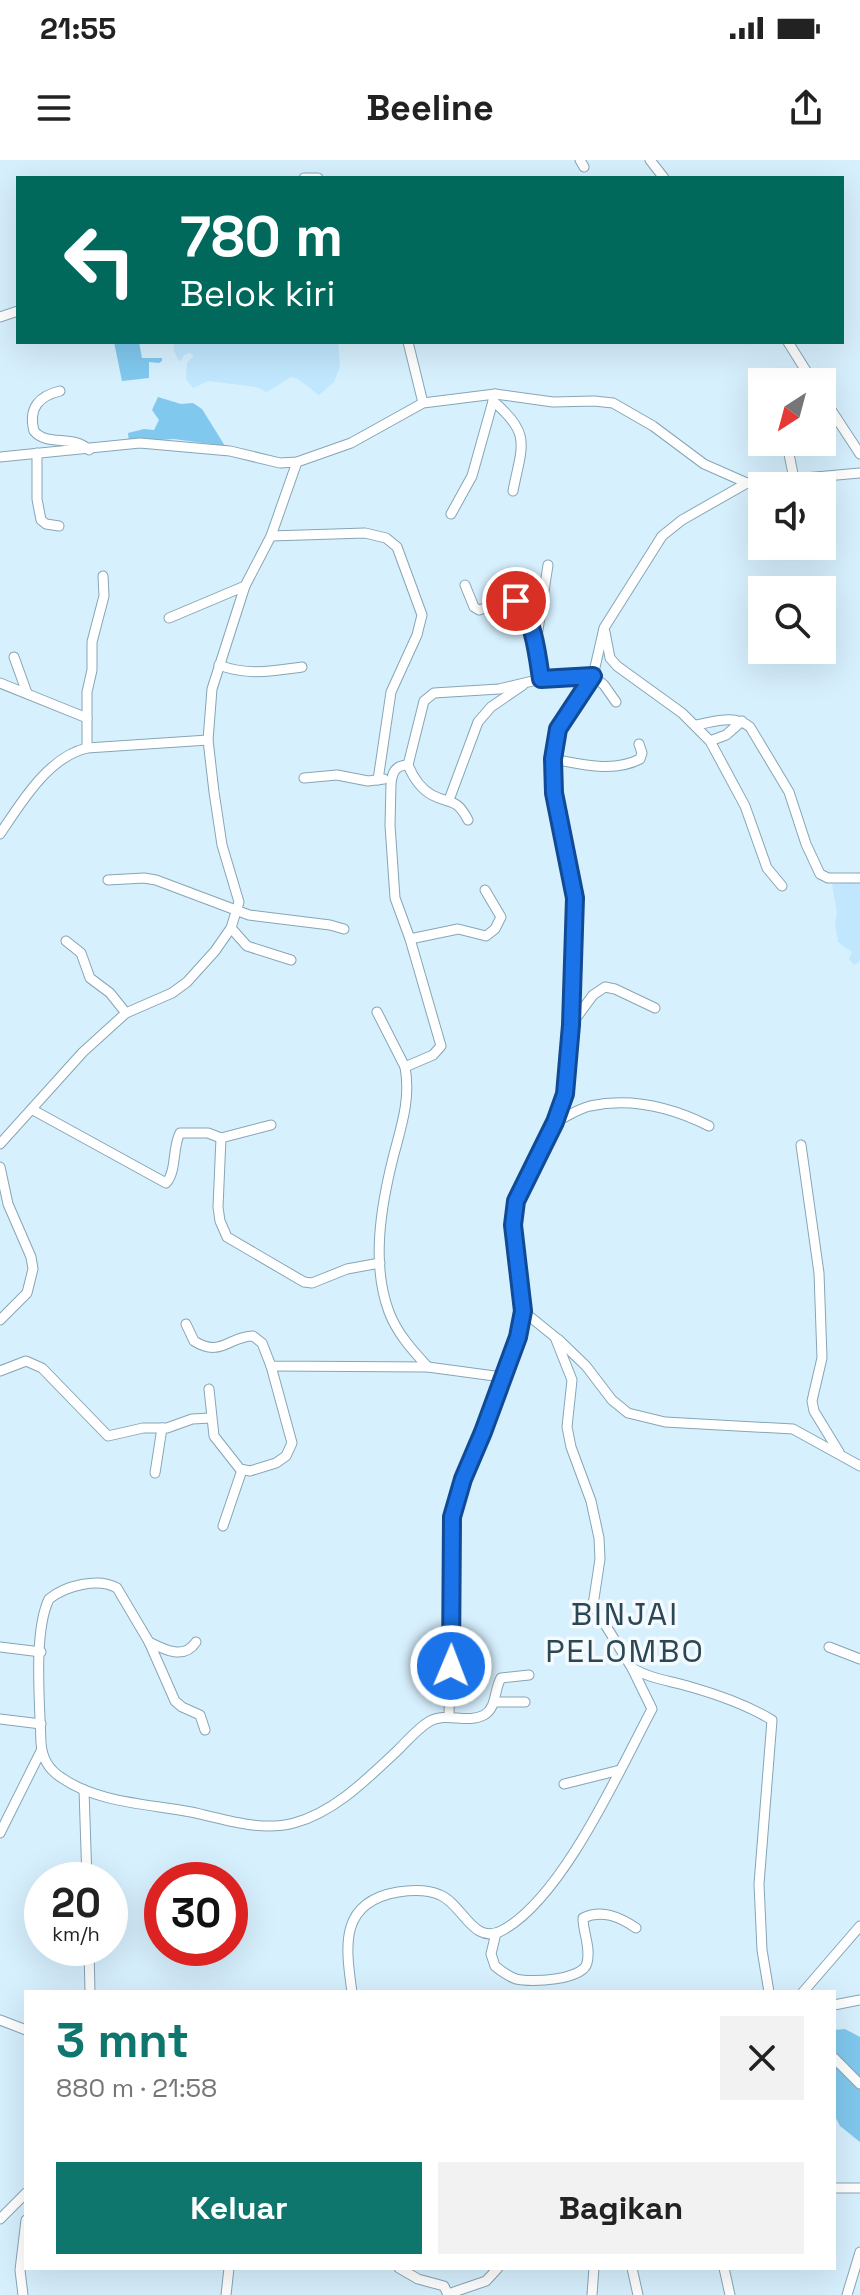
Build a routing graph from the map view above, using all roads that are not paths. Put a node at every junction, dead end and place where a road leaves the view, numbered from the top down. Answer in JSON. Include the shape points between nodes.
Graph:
{"nodes":[{"id":1,"x":650,"y":160,"type":"edge"},
{"id":2,"x":662,"y":176,"type":"edge"},
{"id":3,"x":408,"y":344,"type":"edge"},
{"id":4,"x":789,"y":344,"type":"edge"},
{"id":5,"x":804,"y":368,"type":"edge"},
{"id":6,"x":60,"y":391,"type":"dead end"},
{"id":7,"x":494,"y":397,"type":"junction"},
{"id":8,"x":423,"y":403,"type":"junction"},
{"id":9,"x":836,"y":424,"type":"edge"},
{"id":10,"x":89,"y":450,"type":"junction"},
{"id":11,"x":37,"y":453,"type":"junction"},
{"id":12,"x":860,"y":454,"type":"edge"},
{"id":13,"x":0,"y":457,"type":"edge"},
{"id":14,"x":297,"y":462,"type":"junction"},
{"id":15,"x":860,"y":473,"type":"edge"},
{"id":16,"x":836,"y":475,"type":"edge"},
{"id":17,"x":747,"y":483,"type":"joint"},
{"id":18,"x":513,"y":491,"type":"dead end"},
{"id":19,"x":451,"y":514,"type":"dead end"},
{"id":20,"x":59,"y":526,"type":"dead end"},
{"id":21,"x":271,"y":536,"type":"junction"},
{"id":22,"x":548,"y":565,"type":"dead end"},
{"id":23,"x":103,"y":576,"type":"dead end"},
{"id":24,"x":465,"y":585,"type":"dead end"},
{"id":25,"x":245,"y":586,"type":"junction"},
{"id":26,"x":169,"y":618,"type":"dead end"},
{"id":27,"x":604,"y":628,"type":"junction"},
{"id":28,"x":536,"y":643,"type":"junction"},
{"id":29,"x":14,"y":657,"type":"dead end"},
{"id":30,"x":219,"y":665,"type":"junction"},
{"id":31,"x":302,"y":667,"type":"dead end"},
{"id":32,"x":593,"y":676,"type":"junction"},
{"id":33,"x":541,"y":679,"type":"junction"},
{"id":34,"x":529,"y":681,"type":"junction"},
{"id":35,"x":0,"y":683,"type":"edge"},
{"id":36,"x":27,"y":693,"type":"junction"},
{"id":37,"x":616,"y":702,"type":"dead end"},
{"id":38,"x":87,"y":718,"type":"junction"},
{"id":39,"x":742,"y":721,"type":"junction"},
{"id":40,"x":696,"y":725,"type":"junction"},
{"id":41,"x":208,"y":740,"type":"junction"},
{"id":42,"x":710,"y":741,"type":"junction"},
{"id":43,"x":639,"y":744,"type":"dead end"},
{"id":44,"x":87,"y":748,"type":"junction"},
{"id":45,"x":553,"y":759,"type":"junction"},
{"id":46,"x":408,"y":765,"type":"junction"},
{"id":47,"x":304,"y":778,"type":"dead end"},
{"id":48,"x":391,"y":779,"type":"junction"},
{"id":49,"x":378,"y":780,"type":"junction"},
{"id":50,"x":449,"y":800,"type":"junction"},
{"id":51,"x":468,"y":820,"type":"dead end"},
{"id":52,"x":0,"y":834,"type":"edge"},
{"id":53,"x":860,"y":878,"type":"edge"},
{"id":54,"x":108,"y":880,"type":"dead end"},
{"id":55,"x":782,"y":886,"type":"dead end"},
{"id":56,"x":485,"y":890,"type":"dead end"},
{"id":57,"x":237,"y":911,"type":"junction"},
{"id":58,"x":231,"y":928,"type":"junction"},
{"id":59,"x":344,"y":929,"type":"dead end"},
{"id":60,"x":410,"y":939,"type":"junction"},
{"id":61,"x":66,"y":941,"type":"dead end"},
{"id":62,"x":291,"y":960,"type":"dead end"},
{"id":63,"x":655,"y":1008,"type":"dead end"},
{"id":64,"x":377,"y":1012,"type":"dead end"},
{"id":65,"x":126,"y":1013,"type":"junction"},
{"id":66,"x":571,"y":1025,"type":"junction"},
{"id":67,"x":405,"y":1067,"type":"junction"},
{"id":68,"x":33,"y":1110,"type":"junction"},
{"id":69,"x":555,"y":1122,"type":"junction"},
{"id":70,"x":271,"y":1125,"type":"dead end"},
{"id":71,"x":709,"y":1126,"type":"dead end"},
{"id":72,"x":221,"y":1138,"type":"junction"},
{"id":73,"x":0,"y":1144,"type":"edge"},
{"id":74,"x":801,"y":1145,"type":"dead end"},
{"id":75,"x":0,"y":1167,"type":"edge"},
{"id":76,"x":380,"y":1263,"type":"junction"},
{"id":77,"x":523,"y":1311,"type":"junction"},
{"id":78,"x":0,"y":1320,"type":"edge"},
{"id":79,"x":186,"y":1324,"type":"dead end"},
{"id":80,"x":555,"y":1337,"type":"junction"},
{"id":81,"x":271,"y":1366,"type":"junction"},
{"id":82,"x":428,"y":1367,"type":"junction"},
{"id":83,"x":0,"y":1371,"type":"edge"},
{"id":84,"x":502,"y":1377,"type":"junction"},
{"id":85,"x":209,"y":1389,"type":"dead end"},
{"id":86,"x":211,"y":1418,"type":"junction"},
{"id":87,"x":162,"y":1428,"type":"junction"},
{"id":88,"x":839,"y":1452,"type":"junction"},
{"id":89,"x":860,"y":1466,"type":"edge"},
{"id":90,"x":242,"y":1470,"type":"junction"},
{"id":91,"x":155,"y":1473,"type":"dead end"},
{"id":92,"x":223,"y":1526,"type":"dead end"},
{"id":93,"x":149,"y":1642,"type":"junction"},
{"id":94,"x":196,"y":1642,"type":"dead end"},
{"id":95,"x":0,"y":1647,"type":"edge"},
{"id":96,"x":829,"y":1647,"type":"dead end"},
{"id":97,"x":41,"y":1652,"type":"junction"},
{"id":98,"x":860,"y":1659,"type":"edge"},
{"id":99,"x":632,"y":1668,"type":"junction"},
{"id":100,"x":529,"y":1675,"type":"dead end"},
{"id":101,"x":494,"y":1702,"type":"junction"},
{"id":102,"x":525,"y":1702,"type":"dead end"},
{"id":103,"x":449,"y":1717,"type":"junction"},
{"id":104,"x":0,"y":1719,"type":"edge"},
{"id":105,"x":41,"y":1724,"type":"junction"},
{"id":106,"x":205,"y":1730,"type":"dead end"},
{"id":107,"x":41,"y":1751,"type":"junction"},
{"id":108,"x":620,"y":1770,"type":"junction"},
{"id":109,"x":564,"y":1784,"type":"dead end"},
{"id":110,"x":84,"y":1790,"type":"junction"},
{"id":111,"x":0,"y":1833,"type":"edge"},
{"id":112,"x":86,"y":1862,"type":"edge"},
{"id":113,"x":860,"y":1926,"type":"edge"},
{"id":114,"x":636,"y":1928,"type":"dead end"},
{"id":115,"x":496,"y":1933,"type":"junction"},
{"id":116,"x":89,"y":1966,"type":"edge"},
{"id":117,"x":90,"y":1990,"type":"edge"},
{"id":118,"x":352,"y":1990,"type":"edge"},
{"id":119,"x":769,"y":1990,"type":"edge"},
{"id":120,"x":805,"y":1990,"type":"edge"},
{"id":121,"x":860,"y":2000,"type":"edge"},
{"id":122,"x":836,"y":2005,"type":"edge"},
{"id":123,"x":0,"y":2020,"type":"edge"},
{"id":124,"x":24,"y":2029,"type":"edge"},
{"id":125,"x":836,"y":2060,"type":"edge"},
{"id":126,"x":860,"y":2084,"type":"edge"},
{"id":127,"x":836,"y":2188,"type":"edge"},
{"id":128,"x":860,"y":2188,"type":"edge"},
{"id":129,"x":24,"y":2195,"type":"edge"},
{"id":130,"x":0,"y":2219,"type":"edge"},
{"id":131,"x":24,"y":2237,"type":"edge"},
{"id":132,"x":860,"y":2252,"type":"edge"},
{"id":133,"x":229,"y":2270,"type":"edge"},
{"id":134,"x":402,"y":2270,"type":"edge"},
{"id":135,"x":496,"y":2270,"type":"edge"},
{"id":136,"x":594,"y":2270,"type":"edge"},
{"id":137,"x":632,"y":2270,"type":"edge"},
{"id":138,"x":724,"y":2270,"type":"edge"},
{"id":139,"x":448,"y":2294,"type":"edge"},
{"id":140,"x":23,"y":2295,"type":"edge"},
{"id":141,"x":226,"y":2295,"type":"edge"},
{"id":142,"x":592,"y":2295,"type":"edge"},
{"id":143,"x":638,"y":2295,"type":"edge"},
{"id":144,"x":730,"y":2295,"type":"edge"},
{"id":145,"x":847,"y":2295,"type":"edge"}],
"edges":[{"from":1,"to":2,"type":"street"},
{"from":3,"to":8,"type":"street"},
{"from":4,"to":5,"type":"street"},
{"from":6,"to":10,"type":"street","via":[[36,404],[34,431],[42,438],[79,442]]},
{"from":7,"to":8,"type":"street"},
{"from":7,"to":17,"type":"street","via":[[613,403],[704,464]]},
{"from":7,"to":18,"type":"street","via":[[514,419],[522,438]]},
{"from":7,"to":19,"type":"street","via":[[472,476]]},
{"from":8,"to":14,"type":"street","via":[[351,443]]},
{"from":9,"to":12,"type":"street"},
{"from":10,"to":11,"type":"street"},
{"from":10,"to":14,"type":"street","via":[[140,443]]},
{"from":11,"to":13,"type":"street"},
{"from":11,"to":20,"type":"street","via":[[41,520]]},
{"from":14,"to":21,"type":"street"},
{"from":15,"to":16,"type":"street"},
{"from":17,"to":27,"type":"street","via":[[662,536]]},
{"from":21,"to":25,"type":"street"},
{"from":21,"to":49,"type":"street","via":[[365,533],[397,547],[422,615],[391,692]]},
{"from":22,"to":28,"type":"street"},
{"from":23,"to":38,"type":"street"},
{"from":24,"to":28,"type":"street","via":[[477,610],[510,600],[520,603]]},
{"from":25,"to":26,"type":"street"},
{"from":25,"to":30,"type":"street"},
{"from":27,"to":32,"type":"street"},
{"from":27,"to":40,"type":"street","via":[[610,658],[617,666]]},
{"from":28,"to":33,"type":"street"},
{"from":29,"to":36,"type":"street"},
{"from":30,"to":31,"type":"street","via":[[258,673]]},
{"from":30,"to":41,"type":"street"},
{"from":32,"to":33,"type":"street"},
{"from":32,"to":37,"type":"street"},
{"from":32,"to":45,"type":"street","via":[[558,729]]},
{"from":33,"to":34,"type":"street"},
{"from":34,"to":46,"type":"street","via":[[428,696]]},
{"from":34,"to":50,"type":"street","via":[[478,722]]},
{"from":35,"to":36,"type":"street"},
{"from":36,"to":38,"type":"street"},
{"from":38,"to":44,"type":"street"},
{"from":39,"to":40,"type":"street"},
{"from":39,"to":42,"type":"street"},
{"from":39,"to":53,"type":"street","via":[[789,792],[820,874]]},
{"from":40,"to":42,"type":"street"},
{"from":41,"to":44,"type":"street"},
{"from":41,"to":57,"type":"street"},
{"from":42,"to":55,"type":"street","via":[[745,806],[767,868]]},
{"from":43,"to":45,"type":"street","via":[[640,759],[618,766]]},
{"from":44,"to":52,"type":"street","via":[[54,766]]},
{"from":45,"to":66,"type":"street","via":[[554,793],[575,898]]},
{"from":46,"to":48,"type":"street","via":[[397,768]]},
{"from":46,"to":50,"type":"street","via":[[429,793]]},
{"from":47,"to":49,"type":"street"},
{"from":48,"to":49,"type":"street"},
{"from":48,"to":60,"type":"street","via":[[393,885]]},
{"from":50,"to":51,"type":"street"},
{"from":54,"to":57,"type":"street","via":[[167,883]]},
{"from":56,"to":60,"type":"street","via":[[501,917],[491,933],[482,936],[458,929]]},
{"from":57,"to":58,"type":"street"},
{"from":57,"to":59,"type":"street"},
{"from":58,"to":62,"type":"street","via":[[247,946]]},
{"from":58,"to":65,"type":"street","via":[[187,982]]},
{"from":60,"to":67,"type":"street","via":[[441,1046]]},
{"from":61,"to":65,"type":"street","via":[[81,953],[90,978]]},
{"from":63,"to":66,"type":"street","via":[[605,987]]},
{"from":64,"to":67,"type":"street"},
{"from":65,"to":68,"type":"street","via":[[64,1071]]},
{"from":66,"to":69,"type":"street","via":[[565,1094]]},
{"from":67,"to":76,"type":"street","via":[[408,1099],[387,1185]]},
{"from":68,"to":72,"type":"street","via":[[166,1183],[180,1133]]},
{"from":68,"to":73,"type":"street"},
{"from":69,"to":71,"type":"street","via":[[589,1106],[644,1103]]},
{"from":69,"to":77,"type":"street","via":[[516,1201],[513,1225]]},
{"from":70,"to":72,"type":"street"},
{"from":72,"to":76,"type":"street","via":[[218,1207],[232,1243],[308,1283]]},
{"from":74,"to":88,"type":"street","via":[[819,1273],[822,1358],[812,1401]]},
{"from":75,"to":78,"type":"street","via":[[33,1269],[27,1293]]},
{"from":76,"to":82,"type":"street","via":[[388,1311],[407,1345]]},
{"from":77,"to":80,"type":"street"},
{"from":77,"to":84,"type":"street"},
{"from":79,"to":81,"type":"street","via":[[194,1341],[214,1348],[253,1336],[262,1343]]},
{"from":80,"to":88,"type":"street","via":[[628,1413],[665,1422],[793,1429]]},
{"from":80,"to":99,"type":"street","via":[[572,1380],[567,1412],[571,1447],[599,1538],[593,1605]]},
{"from":81,"to":82,"type":"street"},
{"from":81,"to":90,"type":"street","via":[[292,1446],[273,1464]]},
{"from":82,"to":84,"type":"street"},
{"from":83,"to":87,"type":"street","via":[[26,1361],[42,1368],[108,1436]]},
{"from":84,"to":103,"type":"street","via":[[452,1517]]},
{"from":85,"to":86,"type":"street"},
{"from":86,"to":87,"type":"street"},
{"from":86,"to":90,"type":"street","via":[[215,1439]]},
{"from":87,"to":91,"type":"street"},
{"from":88,"to":89,"type":"street"},
{"from":90,"to":92,"type":"street"},
{"from":93,"to":94,"type":"street","via":[[176,1652]]},
{"from":93,"to":97,"type":"street","via":[[119,1591],[98,1583],[49,1599]]},
{"from":93,"to":106,"type":"street","via":[[175,1701],[200,1715]]},
{"from":95,"to":97,"type":"street"},
{"from":96,"to":98,"type":"street"},
{"from":97,"to":105,"type":"street"},
{"from":99,"to":108,"type":"street","via":[[652,1709]]},
{"from":99,"to":119,"type":"street","via":[[652,1679],[727,1698],[772,1720],[759,1884]]},
{"from":100,"to":101,"type":"street","via":[[501,1678]]},
{"from":101,"to":102,"type":"street"},
{"from":101,"to":103,"type":"street","via":[[481,1717]]},
{"from":103,"to":110,"type":"street","via":[[426,1724],[362,1783],[331,1806],[294,1823],[233,1821]]},
{"from":104,"to":105,"type":"street"},
{"from":105,"to":107,"type":"street"},
{"from":107,"to":110,"type":"street","via":[[57,1775]]},
{"from":107,"to":111,"type":"street"},
{"from":108,"to":109,"type":"street"},
{"from":108,"to":115,"type":"street","via":[[547,1893]]},
{"from":110,"to":112,"type":"street"},
{"from":113,"to":120,"type":"street"},
{"from":114,"to":115,"type":"street","via":[[614,1915],[583,1918],[584,1969],[574,1976],[537,1980],[511,1977],[495,1966],[491,1954]]},
{"from":115,"to":118,"type":"street","via":[[475,1929],[437,1893],[403,1891],[376,1898],[358,1909],[351,1922]]},
{"from":116,"to":117,"type":"street"},
{"from":121,"to":122,"type":"street"},
{"from":123,"to":124,"type":"street"},
{"from":125,"to":126,"type":"street"},
{"from":127,"to":128,"type":"street"},
{"from":129,"to":130,"type":"street"},
{"from":131,"to":140,"type":"street"},
{"from":132,"to":145,"type":"street"},
{"from":133,"to":141,"type":"street"},
{"from":134,"to":139,"type":"street","via":[[444,2286]]},
{"from":135,"to":139,"type":"street","via":[[486,2281]]},
{"from":136,"to":142,"type":"street"},
{"from":137,"to":143,"type":"street"},
{"from":138,"to":144,"type":"street"}]}
